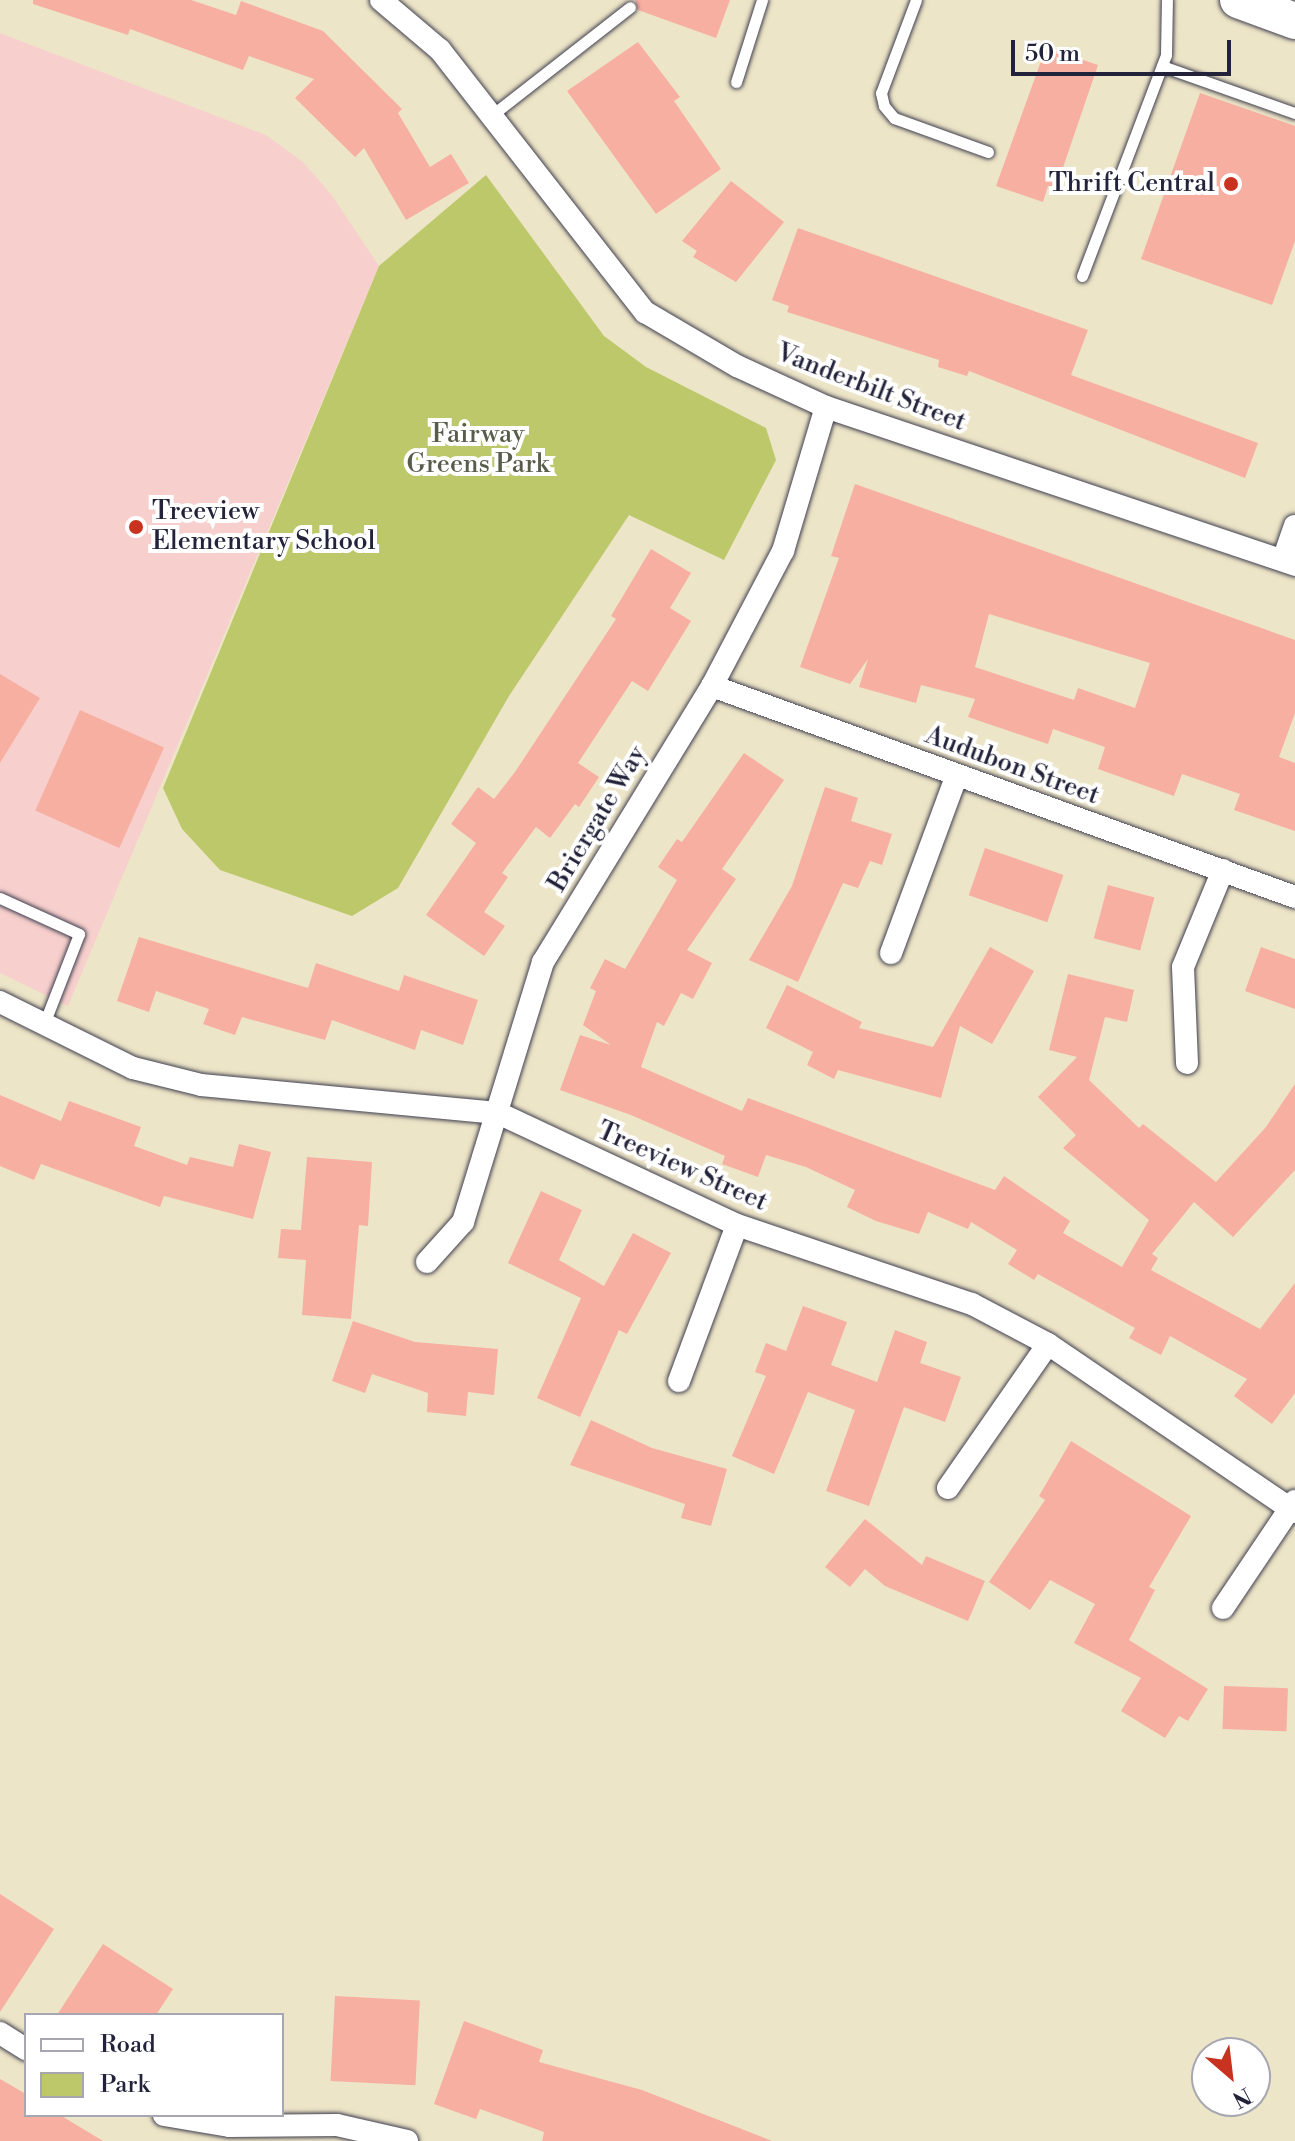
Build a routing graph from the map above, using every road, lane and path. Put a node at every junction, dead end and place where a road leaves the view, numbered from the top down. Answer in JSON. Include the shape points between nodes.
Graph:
{"nodes":[{"id":1,"x":381,"y":0,"type":"edge"},
{"id":2,"x":762,"y":0,"type":"edge"},
{"id":3,"x":916,"y":0,"type":"edge"},
{"id":4,"x":1167,"y":0,"type":"edge"},
{"id":5,"x":1238,"y":0,"type":"edge"},
{"id":6,"x":630,"y":7,"type":"dead end"},
{"id":7,"x":1295,"y":21,"type":"edge"},
{"id":8,"x":1162,"y":66,"type":"junction"},
{"id":9,"x":736,"y":82,"type":"dead end"},
{"id":10,"x":1295,"y":113,"type":"edge"},
{"id":11,"x":492,"y":115,"type":"junction"},
{"id":12,"x":988,"y":152,"type":"dead end"},
{"id":13,"x":1082,"y":276,"type":"dead end"},
{"id":14,"x":826,"y":407,"type":"junction"},
{"id":15,"x":1295,"y":526,"type":"edge"},
{"id":16,"x":1289,"y":562,"type":"edge"},
{"id":17,"x":712,"y":686,"type":"junction"},
{"id":18,"x":956,"y":777,"type":"junction"},
{"id":19,"x":1223,"y":870,"type":"junction"},
{"id":20,"x":1295,"y":897,"type":"edge"},
{"id":21,"x":0,"y":898,"type":"edge"},
{"id":22,"x":891,"y":953,"type":"dead end"},
{"id":23,"x":0,"y":1002,"type":"edge"},
{"id":24,"x":45,"y":1021,"type":"junction"},
{"id":25,"x":1187,"y":1063,"type":"dead end"},
{"id":26,"x":498,"y":1113,"type":"junction"},
{"id":27,"x":737,"y":1225,"type":"junction"},
{"id":28,"x":427,"y":1262,"type":"dead end"},
{"id":29,"x":1048,"y":1344,"type":"junction"},
{"id":30,"x":679,"y":1381,"type":"dead end"},
{"id":31,"x":948,"y":1488,"type":"dead end"},
{"id":32,"x":1293,"y":1507,"type":"edge"},
{"id":33,"x":1223,"y":1608,"type":"dead end"},
{"id":34,"x":0,"y":2033,"type":"edge"},
{"id":35,"x":24,"y":2048,"type":"edge"},
{"id":36,"x":176,"y":2117,"type":"edge"},
{"id":37,"x":407,"y":2141,"type":"edge"}],
"edges":[{"from":1,"to":11,"type":"street","name":"Vanderbilt Street","via":[[440,50]]},
{"from":2,"to":9,"type":"lane"},
{"from":3,"to":12,"type":"lane","via":[[881,93],[884,106],[894,118]]},
{"from":4,"to":8,"type":"lane"},
{"from":5,"to":7,"type":"main road"},
{"from":6,"to":11,"type":"lane"},
{"from":8,"to":10,"type":"lane"},
{"from":8,"to":13,"type":"lane"},
{"from":11,"to":14,"type":"street","name":"Vanderbilt Street","via":[[645,312],[737,366]]},
{"from":14,"to":16,"type":"street","name":"Vanderbilt Street"},
{"from":14,"to":17,"type":"street","name":"Briergate Way","via":[[783,551]]},
{"from":15,"to":16,"type":"street"},
{"from":17,"to":18,"type":"street","name":"Audubon Street"},
{"from":17,"to":26,"type":"street","name":"Briergate Way","via":[[543,962]]},
{"from":18,"to":19,"type":"street","name":"Audubon Street"},
{"from":18,"to":22,"type":"street"},
{"from":19,"to":20,"type":"street","name":"Audubon Street"},
{"from":19,"to":25,"type":"street","via":[[1183,967]]},
{"from":21,"to":24,"type":"lane","via":[[79,934]]},
{"from":23,"to":24,"type":"street","name":"Treeview Street"},
{"from":24,"to":26,"type":"street","name":"Treeview Street","via":[[133,1068],[201,1085]]},
{"from":26,"to":27,"type":"street","name":"Treeview Street"},
{"from":26,"to":28,"type":"street","name":"Briergate Way","via":[[463,1222]]},
{"from":27,"to":29,"type":"street","name":"Treeview Street","via":[[972,1304]]},
{"from":27,"to":30,"type":"street"},
{"from":29,"to":31,"type":"street"},
{"from":29,"to":32,"type":"street","name":"Treeview Street"},
{"from":32,"to":33,"type":"street"},
{"from":34,"to":35,"type":"street"},
{"from":36,"to":37,"type":"street","via":[[229,2126],[337,2125]]}]}
